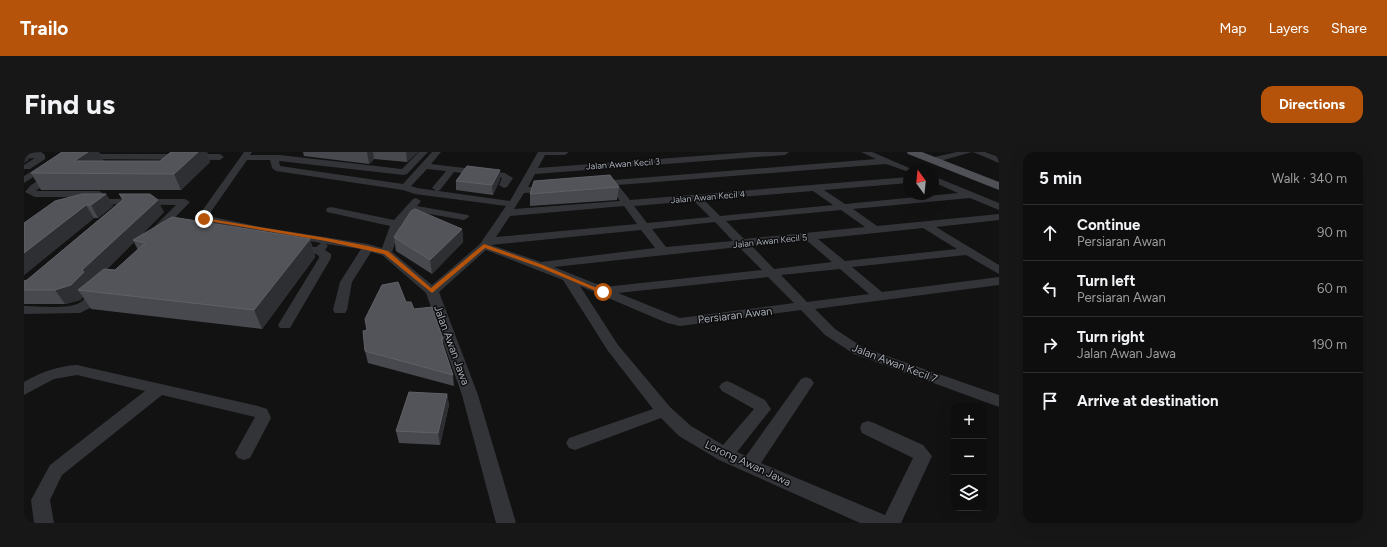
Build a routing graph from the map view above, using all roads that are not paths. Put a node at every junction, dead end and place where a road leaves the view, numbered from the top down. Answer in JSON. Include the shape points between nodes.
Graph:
{"nodes":[{"id":1,"x":307,"y":152,"type":"edge"},
{"id":2,"x":424,"y":152,"type":"edge"},
{"id":3,"x":437,"y":152,"type":"edge"},
{"id":4,"x":565,"y":152,"type":"edge"},
{"id":5,"x":649,"y":152,"type":"edge"},
{"id":6,"x":786,"y":152,"type":"edge"},
{"id":7,"x":865,"y":152,"type":"edge"},
{"id":8,"x":912,"y":152,"type":"edge"},
{"id":9,"x":968,"y":152,"type":"edge"},
{"id":10,"x":977,"y":152,"type":"edge"},
{"id":11,"x":543,"y":153,"type":"edge"},
{"id":12,"x":757,"y":153,"type":"edge"},
{"id":13,"x":72,"y":155,"type":"edge"},
{"id":14,"x":247,"y":155,"type":"edge"},
{"id":15,"x":24,"y":156,"type":"edge"},
{"id":16,"x":220,"y":157,"type":"dead end"},
{"id":17,"x":934,"y":157,"type":"edge"},
{"id":18,"x":274,"y":158,"type":"junction"},
{"id":19,"x":296,"y":160,"type":"junction"},
{"id":20,"x":999,"y":160,"type":"edge"},
{"id":21,"x":887,"y":161,"type":"junction"},
{"id":22,"x":656,"y":162,"type":"junction"},
{"id":23,"x":425,"y":166,"type":"junction"},
{"id":24,"x":599,"y":166,"type":"junction"},
{"id":25,"x":903,"y":167,"type":"edge"},
{"id":26,"x":24,"y":169,"type":"edge"},
{"id":27,"x":452,"y":169,"type":"junction"},
{"id":28,"x":777,"y":170,"type":"junction"},
{"id":29,"x":533,"y":171,"type":"junction"},
{"id":30,"x":671,"y":179,"type":"junction"},
{"id":31,"x":999,"y":179,"type":"edge"},
{"id":32,"x":24,"y":180,"type":"edge"},
{"id":33,"x":903,"y":181,"type":"edge"},
{"id":34,"x":939,"y":182,"type":"edge"},
{"id":35,"x":612,"y":183,"type":"junction"},
{"id":36,"x":504,"y":185,"type":"dead end"},
{"id":37,"x":589,"y":185,"type":"edge"},
{"id":38,"x":405,"y":186,"type":"junction"},
{"id":39,"x":999,"y":186,"type":"edge"},
{"id":40,"x":437,"y":188,"type":"dead end"},
{"id":41,"x":559,"y":188,"type":"edge"},
{"id":42,"x":803,"y":188,"type":"junction"},
{"id":43,"x":815,"y":188,"type":"junction"},
{"id":44,"x":521,"y":190,"type":"junction"},
{"id":45,"x":184,"y":193,"type":"dead end"},
{"id":46,"x":971,"y":195,"type":"junction"},
{"id":47,"x":693,"y":198,"type":"junction"},
{"id":48,"x":627,"y":203,"type":"junction"},
{"id":49,"x":513,"y":204,"type":"junction"},
{"id":50,"x":74,"y":206,"type":"edge"},
{"id":51,"x":844,"y":207,"type":"junction"},
{"id":52,"x":999,"y":207,"type":"edge"},
{"id":53,"x":331,"y":210,"type":"dead end"},
{"id":54,"x":506,"y":213,"type":"junction"},
{"id":55,"x":464,"y":217,"type":"dead end"},
{"id":56,"x":999,"y":217,"type":"edge"},
{"id":57,"x":717,"y":219,"type":"junction"},
{"id":58,"x":396,"y":224,"type":"junction"},
{"id":59,"x":926,"y":225,"type":"junction"},
{"id":60,"x":644,"y":226,"type":"junction"},
{"id":61,"x":876,"y":230,"type":"junction"},
{"id":62,"x":809,"y":237,"type":"junction"},
{"id":63,"x":146,"y":242,"type":"edge"},
{"id":64,"x":486,"y":244,"type":"junction"},
{"id":65,"x":741,"y":244,"type":"junction"},
{"id":66,"x":282,"y":245,"type":"edge"},
{"id":67,"x":323,"y":245,"type":"junction"},
{"id":68,"x":368,"y":247,"type":"junction"},
{"id":69,"x":663,"y":251,"type":"junction"},
{"id":70,"x":968,"y":251,"type":"junction"},
{"id":71,"x":386,"y":253,"type":"junction"},
{"id":72,"x":842,"y":265,"type":"junction"},
{"id":73,"x":541,"y":266,"type":"junction"},
{"id":74,"x":999,"y":270,"type":"edge"},
{"id":75,"x":769,"y":273,"type":"junction"},
{"id":76,"x":568,"y":277,"type":"junction"},
{"id":77,"x":999,"y":281,"type":"edge"},
{"id":78,"x":107,"y":282,"type":"edge"},
{"id":79,"x":432,"y":291,"type":"junction"},
{"id":80,"x":603,"y":292,"type":"junction"},
{"id":81,"x":879,"y":296,"type":"junction"},
{"id":82,"x":803,"y":306,"type":"junction"},
{"id":83,"x":24,"y":310,"type":"edge"},
{"id":84,"x":340,"y":310,"type":"dead end"},
{"id":85,"x":285,"y":325,"type":"dead end"},
{"id":86,"x":806,"y":383,"type":"dead end"},
{"id":87,"x":727,"y":387,"type":"dead end"},
{"id":88,"x":24,"y":389,"type":"edge"},
{"id":89,"x":159,"y":389,"type":"junction"},
{"id":90,"x":999,"y":401,"type":"edge"},
{"id":91,"x":664,"y":411,"type":"junction"},
{"id":92,"x":868,"y":428,"type":"dead end"},
{"id":93,"x":575,"y":443,"type":"dead end"},
{"id":94,"x":244,"y":453,"type":"dead end"},
{"id":95,"x":725,"y":455,"type":"junction"},
{"id":96,"x":749,"y":466,"type":"junction"},
{"id":97,"x":44,"y":523,"type":"edge"},
{"id":98,"x":506,"y":523,"type":"edge"},
{"id":99,"x":881,"y":523,"type":"edge"},
{"id":100,"x":891,"y":523,"type":"edge"}],
"edges":[{"from":1,"to":19,"type":"street"},
{"from":2,"to":19,"type":"street","via":[[404,172]]},
{"from":3,"to":23,"type":"street"},
{"from":4,"to":11,"type":"street"},
{"from":5,"to":22,"type":"street","name":"Jalan Awan Kecil 7"},
{"from":6,"to":12,"type":"street","name":"Jalan Awan Kecil 3"},
{"from":7,"to":21,"type":"street"},
{"from":8,"to":17,"type":"main road"},
{"from":9,"to":17,"type":"street"},
{"from":10,"to":20,"type":"street"},
{"from":11,"to":29,"type":"street"},
{"from":12,"to":22,"type":"street","name":"Jalan Awan Kecil 3"},
{"from":12,"to":28,"type":"street"},
{"from":13,"to":16,"type":"street"},
{"from":13,"to":32,"type":"street","via":[[59,158]]},
{"from":13,"to":45,"type":"street","via":[[30,192]]},
{"from":14,"to":18,"type":"street"},
{"from":14,"to":67,"type":"street","name":"Jalan Awan Jawa","via":[[202,218]]},
{"from":15,"to":26,"type":"street","via":[[42,157]]},
{"from":17,"to":31,"type":"main road"},
{"from":17,"to":39,"type":"main road"},
{"from":18,"to":19,"type":"street"},
{"from":18,"to":38,"type":"street","via":[[276,168]]},
{"from":21,"to":25,"type":"street"},
{"from":21,"to":28,"type":"street"},
{"from":22,"to":24,"type":"street","name":"Jalan Awan Kecil 3"},
{"from":22,"to":30,"type":"street","name":"Jalan Awan Kecil 7"},
{"from":23,"to":27,"type":"street"},
{"from":23,"to":38,"type":"street"},
{"from":24,"to":29,"type":"street","name":"Jalan Awan Kecil 3"},
{"from":24,"to":35,"type":"street"},
{"from":27,"to":36,"type":"street","via":[[504,176],[508,178]]},
{"from":27,"to":40,"type":"street"},
{"from":28,"to":30,"type":"street"},
{"from":28,"to":42,"type":"street"},
{"from":29,"to":44,"type":"street"},
{"from":30,"to":35,"type":"street"},
{"from":30,"to":47,"type":"street","name":"Jalan Awan Kecil 7"},
{"from":33,"to":43,"type":"street","name":"Jalan Awan Kecil 4"},
{"from":34,"to":46,"type":"street"},
{"from":35,"to":37,"type":"street"},
{"from":35,"to":48,"type":"street"},
{"from":38,"to":49,"type":"street","via":[[415,192]]},
{"from":41,"to":44,"type":"street"},
{"from":42,"to":43,"type":"street","name":"Jalan Awan Kecil 4"},
{"from":42,"to":47,"type":"street","name":"Jalan Awan Kecil 4"},
{"from":43,"to":51,"type":"street"},
{"from":44,"to":49,"type":"street"},
{"from":46,"to":51,"type":"street"},
{"from":46,"to":52,"type":"street"},
{"from":47,"to":48,"type":"street","name":"Jalan Awan Kecil 4"},
{"from":47,"to":57,"type":"street","name":"Jalan Awan Kecil 7"},
{"from":48,"to":54,"type":"street","name":"Jalan Awan Kecil 4"},
{"from":48,"to":60,"type":"street"},
{"from":49,"to":54,"type":"street"},
{"from":50,"to":63,"type":"street","via":[[88,202],[184,202]]},
{"from":51,"to":57,"type":"street"},
{"from":51,"to":61,"type":"street"},
{"from":53,"to":58,"type":"street"},
{"from":54,"to":64,"type":"street"},
{"from":55,"to":58,"type":"street","via":[[413,205]]},
{"from":56,"to":59,"type":"street","name":"Jalan Awan Kecil 5"},
{"from":57,"to":60,"type":"street"},
{"from":57,"to":65,"type":"street","name":"Jalan Awan Kecil 7"},
{"from":58,"to":71,"type":"street"},
{"from":59,"to":61,"type":"street","name":"Jalan Awan Kecil 5"},
{"from":59,"to":70,"type":"street"},
{"from":60,"to":64,"type":"street"},
{"from":60,"to":69,"type":"street"},
{"from":61,"to":62,"type":"street","name":"Jalan Awan Kecil 5"},
{"from":62,"to":65,"type":"street","name":"Jalan Awan Kecil 5"},
{"from":62,"to":72,"type":"street"},
{"from":64,"to":73,"type":"street","name":"Persiaran Awan"},
{"from":64,"to":79,"type":"street"},
{"from":65,"to":69,"type":"street","name":"Jalan Awan Kecil 5"},
{"from":65,"to":75,"type":"street","name":"Jalan Awan Kecil 7"},
{"from":66,"to":67,"type":"street"},
{"from":67,"to":68,"type":"street","name":"Jalan Awan Jawa"},
{"from":67,"to":85,"type":"street","via":[[324,258]]},
{"from":68,"to":71,"type":"street","name":"Jalan Awan Jawa"},
{"from":68,"to":84,"type":"street","via":[[346,282]]},
{"from":69,"to":73,"type":"street","name":"Jalan Awan Kecil 5"},
{"from":70,"to":72,"type":"street"},
{"from":70,"to":74,"type":"street"},
{"from":71,"to":79,"type":"street","name":"Jalan Awan Jawa"},
{"from":72,"to":75,"type":"street"},
{"from":72,"to":81,"type":"street"},
{"from":73,"to":76,"type":"street","name":"Persiaran Awan"},
{"from":75,"to":80,"type":"street"},
{"from":75,"to":82,"type":"street","name":"Jalan Awan Kecil 7"},
{"from":76,"to":80,"type":"street","name":"Persiaran Awan"},
{"from":76,"to":91,"type":"street","name":"Lorong Awan Jawa","via":[[613,348]]},
{"from":77,"to":81,"type":"street","name":"Persiaran Awan"},
{"from":78,"to":83,"type":"street","via":[[85,305],[75,310]]},
{"from":79,"to":98,"type":"street","name":"Jalan Awan Jawa","via":[[470,395]]},
{"from":80,"to":82,"type":"street","name":"Persiaran Awan","via":[[678,322]]},
{"from":81,"to":82,"type":"street","name":"Persiaran Awan"},
{"from":82,"to":90,"type":"street","name":"Jalan Awan Kecil 7","via":[[843,343],[859,351]]},
{"from":86,"to":96,"type":"street"},
{"from":87,"to":95,"type":"street","via":[[756,402],[763,409]]},
{"from":88,"to":89,"type":"street","via":[[49,374],[77,370]]},
{"from":89,"to":94,"type":"street","via":[[261,413],[263,418]]},
{"from":89,"to":97,"type":"street","via":[[56,470],[40,500]]},
{"from":91,"to":93,"type":"street"},
{"from":91,"to":95,"type":"street","name":"Lorong Awan Jawa","via":[[685,431]]},
{"from":92,"to":100,"type":"street","via":[[917,450],[923,456]]},
{"from":95,"to":96,"type":"street","name":"Lorong Awan Jawa"},
{"from":96,"to":99,"type":"street","name":"Lorong Awan Jawa"}]}
